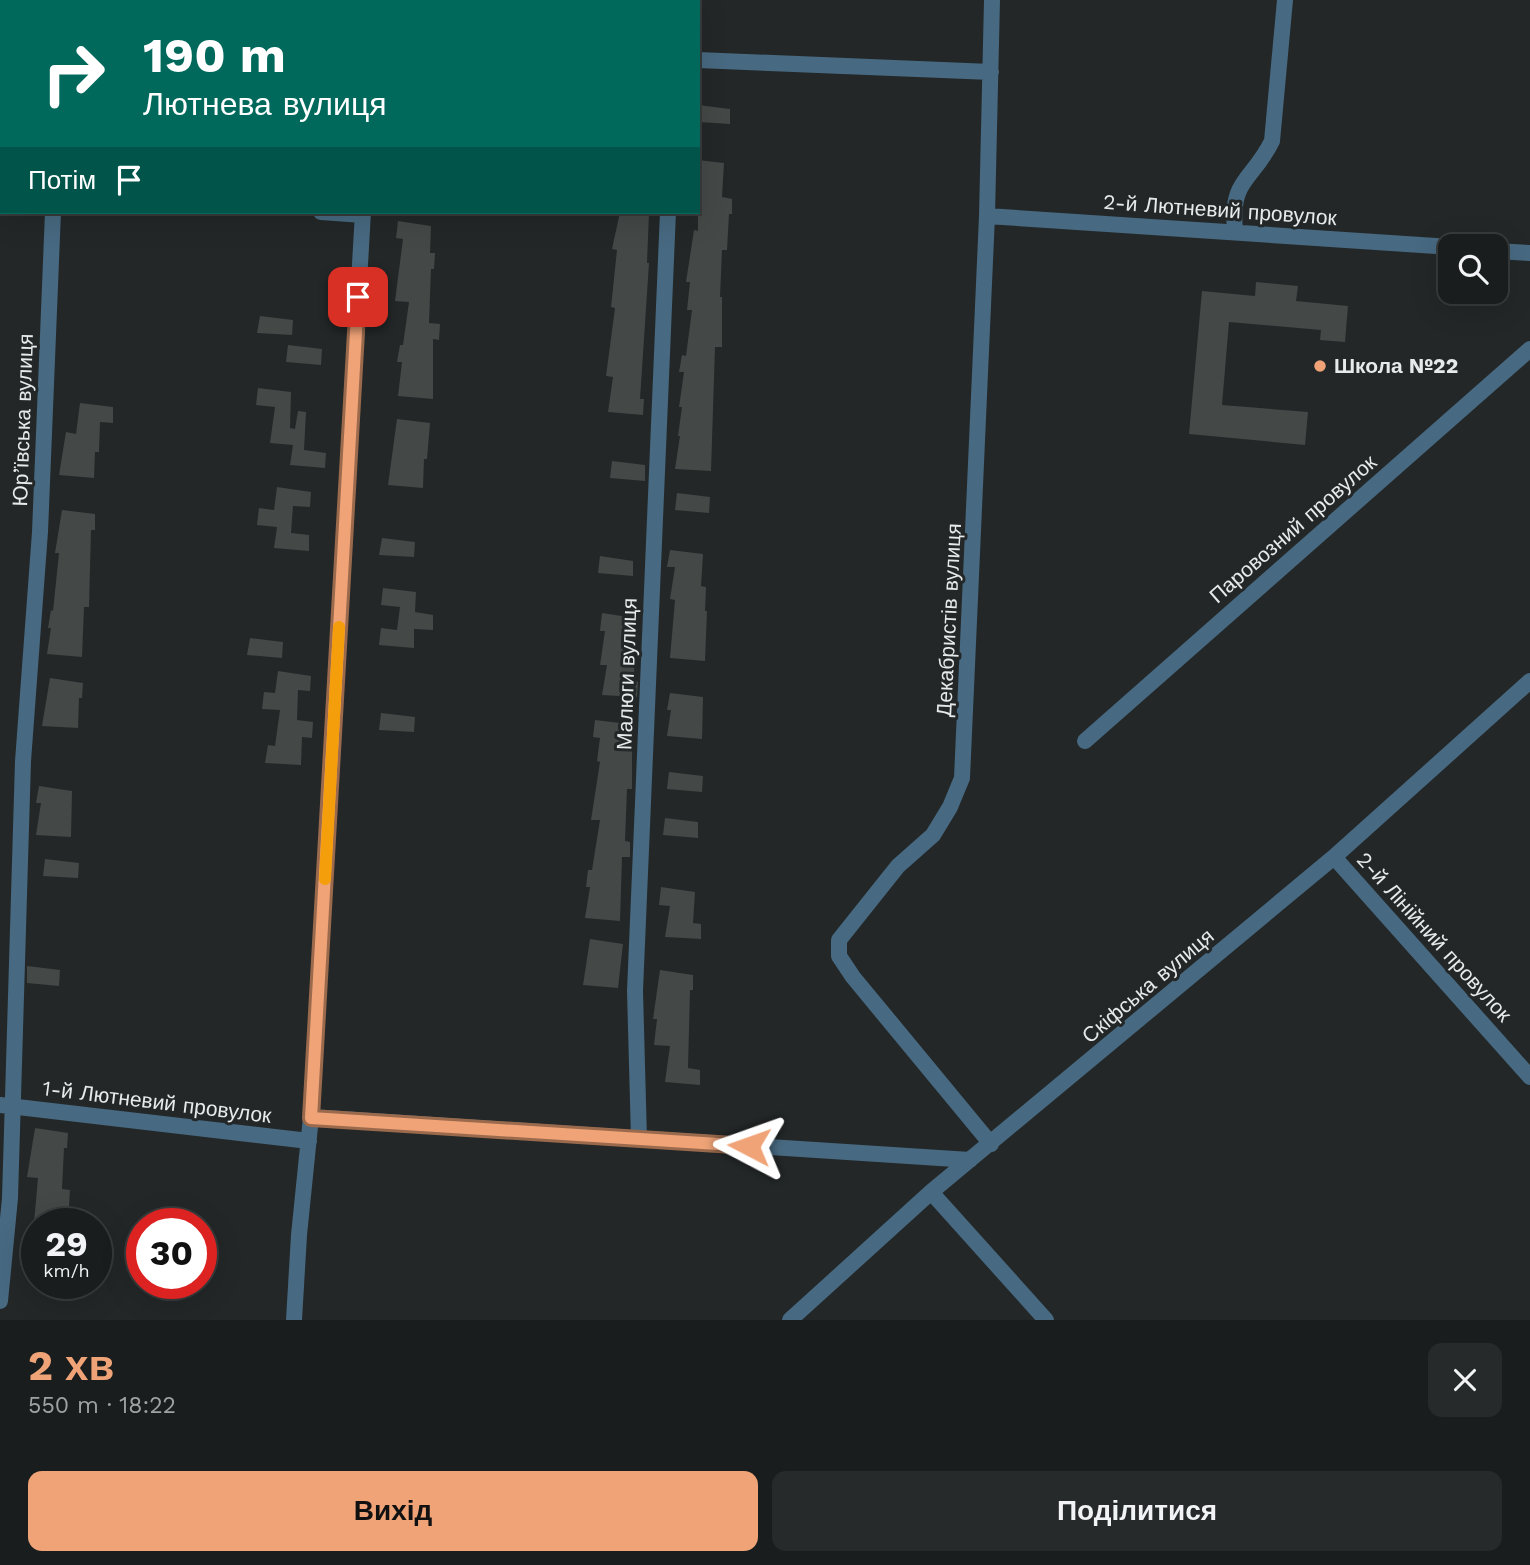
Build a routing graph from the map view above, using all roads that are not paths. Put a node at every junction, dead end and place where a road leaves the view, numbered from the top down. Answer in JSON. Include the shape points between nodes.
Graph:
{"nodes":[{"id":1,"x":992,"y":0,"type":"edge"},
{"id":2,"x":1286,"y":0,"type":"edge"},
{"id":3,"x":700,"y":60,"type":"edge"},
{"id":4,"x":990,"y":72,"type":"junction"},
{"id":5,"x":52,"y":214,"type":"edge"},
{"id":6,"x":363,"y":214,"type":"edge"},
{"id":7,"x":668,"y":214,"type":"edge"},
{"id":8,"x":987,"y":216,"type":"junction"},
{"id":9,"x":1235,"y":231,"type":"junction"},
{"id":10,"x":1438,"y":246,"type":"edge"},
{"id":11,"x":1508,"y":252,"type":"edge"},
{"id":12,"x":1530,"y":253,"type":"edge"},
{"id":13,"x":1530,"y":349,"type":"edge"},
{"id":14,"x":1530,"y":681,"type":"edge"},
{"id":15,"x":1085,"y":741,"type":"dead end"},
{"id":16,"x":1334,"y":857,"type":"junction"},
{"id":17,"x":1530,"y":1077,"type":"edge"},
{"id":18,"x":7,"y":1106,"type":"edge"},
{"id":19,"x":311,"y":1118,"type":"junction"},
{"id":20,"x":639,"y":1139,"type":"junction"},
{"id":21,"x":309,"y":1141,"type":"junction"},
{"id":22,"x":991,"y":1144,"type":"junction"},
{"id":23,"x":970,"y":1160,"type":"junction"},
{"id":24,"x":931,"y":1192,"type":"junction"},
{"id":25,"x":0,"y":1301,"type":"edge"},
{"id":26,"x":294,"y":1320,"type":"edge"},
{"id":27,"x":790,"y":1320,"type":"edge"},
{"id":28,"x":1046,"y":1320,"type":"edge"}],
"edges":[{"from":1,"to":4,"type":"street","name":"Декабристів вулиця"},
{"from":2,"to":9,"type":"street","via":[[1272,141],[1236,195]]},
{"from":3,"to":4,"type":"street"},
{"from":4,"to":8,"type":"street","name":"Декабристів вулиця"},
{"from":5,"to":18,"type":"street","name":"Юр’ївська вулиця","via":[[40,532],[23,761]]},
{"from":6,"to":19,"type":"street"},
{"from":7,"to":20,"type":"street","name":"Малюги вулиця","via":[[635,991]]},
{"from":8,"to":9,"type":"street","name":"2-й Лютневий провулок"},
{"from":8,"to":22,"type":"street","name":"Декабристів вулиця","via":[[962,778],[933,835],[898,866],[839,940],[839,956]]},
{"from":9,"to":10,"type":"street","name":"2-й Лютневий провулок"},
{"from":11,"to":12,"type":"street"},
{"from":13,"to":15,"type":"street","name":"Паровозний провулок"},
{"from":14,"to":16,"type":"street","name":"Скіфська вулиця"},
{"from":16,"to":17,"type":"street","name":"2-й Лінійний провулок"},
{"from":16,"to":22,"type":"street","name":"Скіфська вулиця"},
{"from":18,"to":21,"type":"street","name":"1-й Лютневий провулок"},
{"from":18,"to":25,"type":"street","name":"Юр’ївська вулиця","via":[[10,1198]]},
{"from":19,"to":20,"type":"street"},
{"from":19,"to":21,"type":"street"},
{"from":20,"to":23,"type":"street"},
{"from":21,"to":26,"type":"street"},
{"from":22,"to":23,"type":"street","name":"Скіфська вулиця"},
{"from":23,"to":24,"type":"street","name":"Скіфська вулиця"},
{"from":24,"to":27,"type":"street","name":"Скіфська вулиця"},
{"from":24,"to":28,"type":"street"}]}
